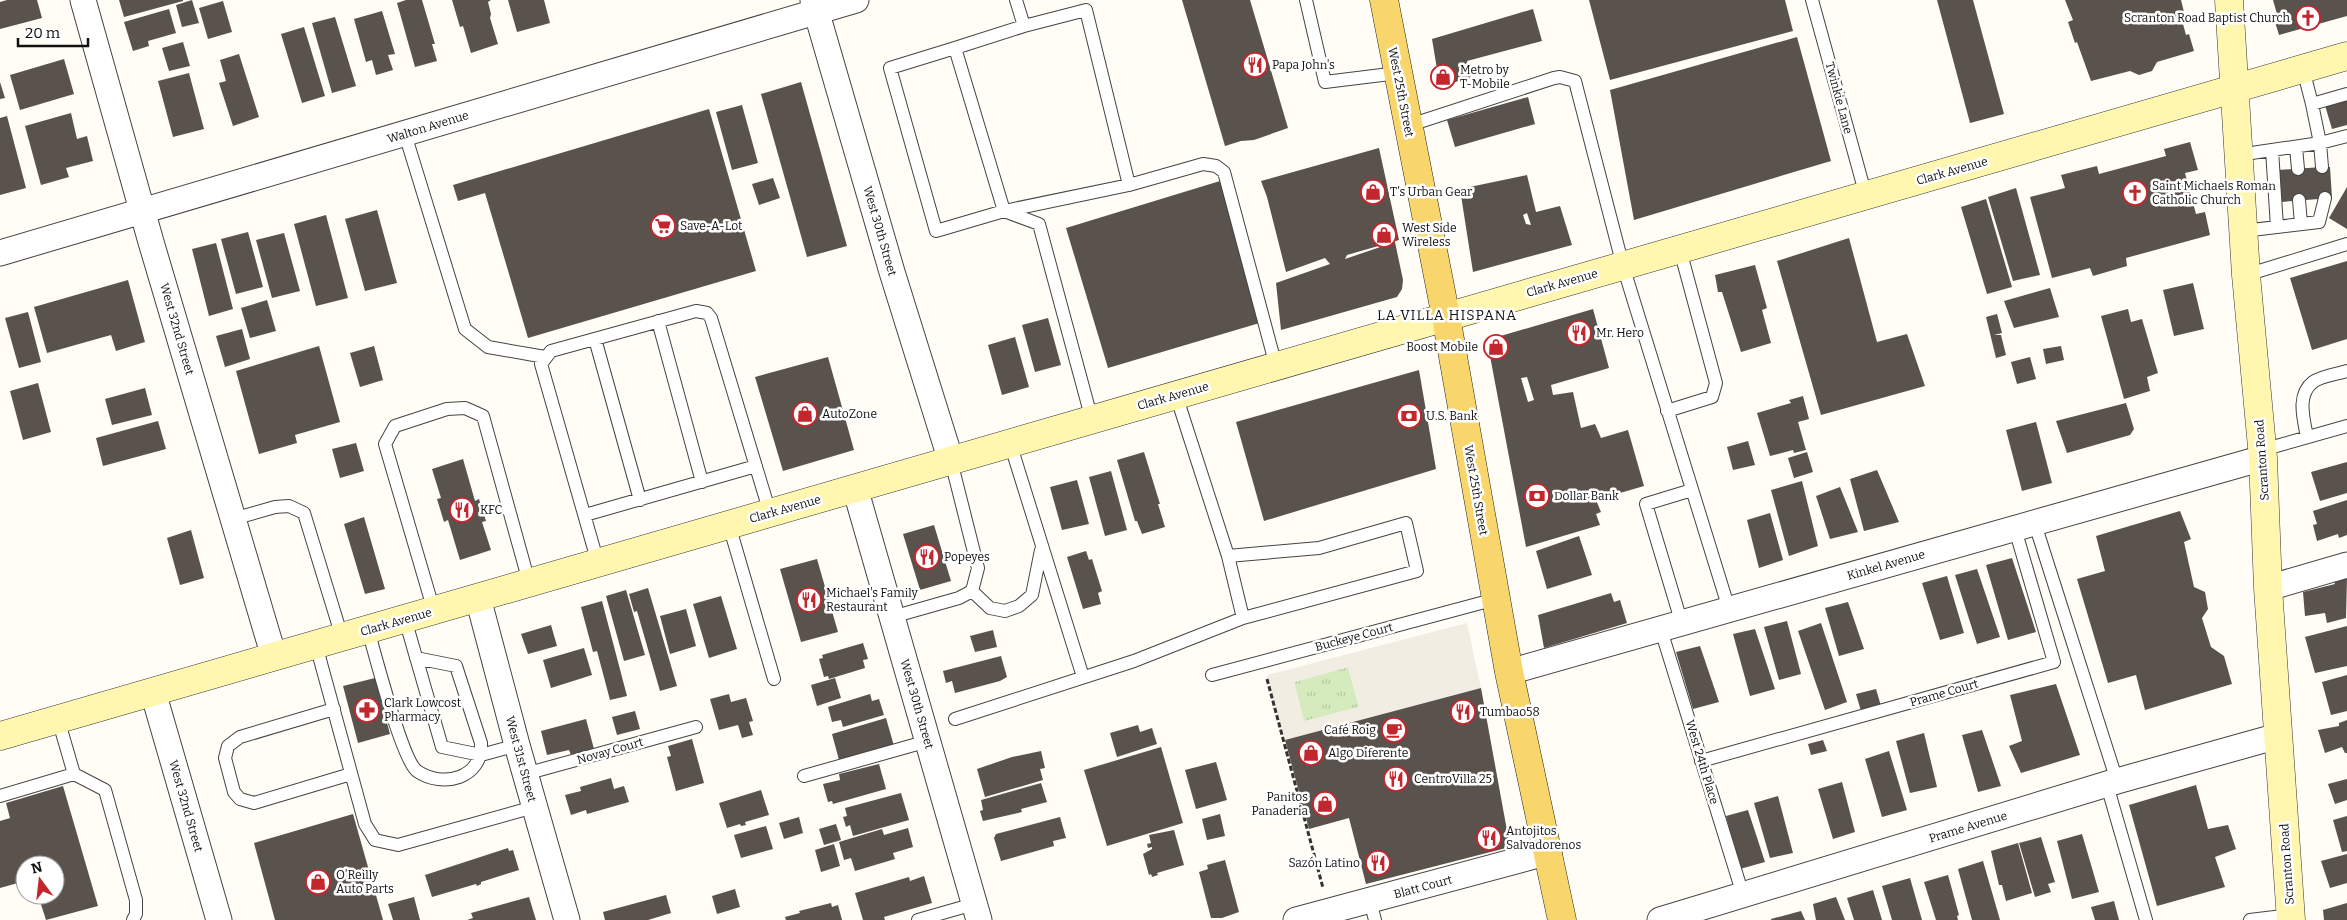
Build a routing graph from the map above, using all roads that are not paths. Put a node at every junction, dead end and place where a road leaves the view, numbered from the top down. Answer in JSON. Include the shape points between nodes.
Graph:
{"nodes":[{"id":1,"x":83,"y":0,"type":"edge"},
{"id":2,"x":856,"y":0,"type":"edge"},
{"id":3,"x":1016,"y":0,"type":"edge"},
{"id":4,"x":1306,"y":0,"type":"edge"},
{"id":5,"x":1384,"y":0,"type":"edge"},
{"id":6,"x":1812,"y":0,"type":"edge"},
{"id":7,"x":2229,"y":0,"type":"edge"},
{"id":8,"x":815,"y":6,"type":"edge"},
{"id":9,"x":1024,"y":26,"type":"junction"},
{"id":10,"x":955,"y":48,"type":"junction"},
{"id":11,"x":2347,"y":56,"type":"edge"},
{"id":12,"x":2303,"y":69,"type":"junction"},
{"id":13,"x":1398,"y":73,"type":"junction"},
{"id":14,"x":2234,"y":88,"type":"junction"},
{"id":15,"x":2347,"y":94,"type":"edge"},
{"id":16,"x":2312,"y":104,"type":"junction"},
{"id":17,"x":1407,"y":126,"type":"junction"},
{"id":18,"x":405,"y":134,"type":"junction"},
{"id":19,"x":2347,"y":136,"type":"edge"},
{"id":20,"x":2320,"y":143,"type":"junction"},
{"id":21,"x":2296,"y":147,"type":"junction"},
{"id":22,"x":2272,"y":150,"type":"junction"},
{"id":23,"x":2238,"y":155,"type":"junction"},
{"id":24,"x":2322,"y":167,"type":"dead end"},
{"id":25,"x":2298,"y":169,"type":"dead end"},
{"id":26,"x":1129,"y":185,"type":"junction"},
{"id":27,"x":1866,"y":196,"type":"junction"},
{"id":28,"x":2325,"y":198,"type":"dead end"},
{"id":29,"x":2299,"y":200,"type":"dead end"},
{"id":30,"x":1004,"y":211,"type":"junction"},
{"id":31,"x":143,"y":212,"type":"junction"},
{"id":32,"x":2300,"y":224,"type":"junction"},
{"id":33,"x":2277,"y":226,"type":"junction"},
{"id":34,"x":2243,"y":231,"type":"junction"},
{"id":35,"x":2347,"y":244,"type":"edge"},
{"id":36,"x":1680,"y":250,"type":"junction"},
{"id":37,"x":0,"y":253,"type":"edge"},
{"id":38,"x":1623,"y":266,"type":"junction"},
{"id":39,"x":2246,"y":274,"type":"junction"},
{"id":40,"x":1446,"y":317,"type":"junction"},
{"id":41,"x":658,"y":321,"type":"junction"},
{"id":42,"x":596,"y":339,"type":"junction"},
{"id":43,"x":545,"y":357,"type":"junction"},
{"id":44,"x":1276,"y":366,"type":"junction"},
{"id":45,"x":2347,"y":371,"type":"edge"},
{"id":46,"x":1176,"y":395,"type":"junction"},
{"id":47,"x":1667,"y":411,"type":"junction"},
{"id":48,"x":1092,"y":420,"type":"junction"},
{"id":49,"x":2347,"y":426,"type":"edge"},
{"id":50,"x":2307,"y":438,"type":"junction"},
{"id":51,"x":1010,"y":443,"type":"junction"},
{"id":52,"x":2263,"y":454,"type":"junction"},
{"id":53,"x":950,"y":461,"type":"junction"},
{"id":54,"x":756,"y":466,"type":"junction"},
{"id":55,"x":702,"y":482,"type":"junction"},
{"id":56,"x":855,"y":488,"type":"junction"},
{"id":57,"x":1692,"y":490,"type":"junction"},
{"id":58,"x":640,"y":500,"type":"junction"},
{"id":59,"x":770,"y":513,"type":"junction"},
{"id":60,"x":585,"y":515,"type":"junction"},
{"id":61,"x":233,"y":519,"type":"junction"},
{"id":62,"x":729,"y":525,"type":"junction"},
{"id":63,"x":2025,"y":526,"type":"junction"},
{"id":64,"x":1042,"y":547,"type":"junction"},
{"id":65,"x":1228,"y":556,"type":"junction"},
{"id":66,"x":598,"y":563,"type":"junction"},
{"id":67,"x":2347,"y":565,"type":"edge"},
{"id":68,"x":529,"y":582,"type":"junction"},
{"id":69,"x":2268,"y":588,"type":"junction"},
{"id":70,"x":972,"y":591,"type":"junction"},
{"id":71,"x":478,"y":598,"type":"junction"},
{"id":72,"x":1496,"y":599,"type":"junction"},
{"id":73,"x":1729,"y":609,"type":"junction"},
{"id":74,"x":434,"y":611,"type":"junction"},
{"id":75,"x":892,"y":617,"type":"junction"},
{"id":76,"x":1243,"y":618,"type":"junction"},
{"id":77,"x":405,"y":619,"type":"junction"},
{"id":78,"x":1671,"y":626,"type":"junction"},
{"id":79,"x":368,"y":630,"type":"junction"},
{"id":80,"x":342,"y":637,"type":"junction"},
{"id":81,"x":316,"y":645,"type":"junction"},
{"id":82,"x":274,"y":657,"type":"junction"},
{"id":83,"x":416,"y":658,"type":"junction"},
{"id":84,"x":1509,"y":672,"type":"junction"},
{"id":85,"x":1212,"y":675,"type":"dead end"},
{"id":86,"x":1083,"y":677,"type":"junction"},
{"id":87,"x":774,"y":679,"type":"dead end"},
{"id":88,"x":153,"y":692,"type":"junction"},
{"id":89,"x":334,"y":709,"type":"junction"},
{"id":90,"x":955,"y":719,"type":"dead end"},
{"id":91,"x":58,"y":720,"type":"junction"},
{"id":92,"x":696,"y":727,"type":"dead end"},
{"id":93,"x":0,"y":736,"type":"edge"},
{"id":94,"x":2278,"y":736,"type":"junction"},
{"id":95,"x":928,"y":741,"type":"junction"},
{"id":96,"x":517,"y":745,"type":"junction"},
{"id":97,"x":481,"y":755,"type":"junction"},
{"id":98,"x":1701,"y":761,"type":"junction"},
{"id":99,"x":74,"y":774,"type":"junction"},
{"id":100,"x":351,"y":774,"type":"junction"},
{"id":101,"x":525,"y":774,"type":"junction"},
{"id":102,"x":804,"y":776,"type":"dead end"},
{"id":103,"x":2112,"y":783,"type":"junction"},
{"id":104,"x":0,"y":796,"type":"edge"},
{"id":105,"x":534,"y":807,"type":"junction"},
{"id":106,"x":1549,"y":852,"type":"junction"},
{"id":107,"x":1743,"y":895,"type":"junction"},
{"id":108,"x":1372,"y":911,"type":"edge"},
{"id":109,"x":977,"y":912,"type":"edge"},
{"id":110,"x":2291,"y":918,"type":"edge"},
{"id":111,"x":133,"y":920,"type":"edge"},
{"id":112,"x":218,"y":920,"type":"edge"},
{"id":113,"x":567,"y":920,"type":"edge"},
{"id":114,"x":918,"y":920,"type":"edge"},
{"id":115,"x":1296,"y":920,"type":"edge"},
{"id":116,"x":1562,"y":920,"type":"edge"},
{"id":117,"x":1660,"y":920,"type":"edge"},
{"id":118,"x":2146,"y":920,"type":"edge"},
{"id":119,"x":2250,"y":920,"type":"edge"}],
"edges":[{"from":1,"to":31,"type":"street","name":"West 32nd Street"},
{"from":2,"to":8,"type":"street","name":"Walton Avenue"},
{"from":3,"to":9,"type":"lane"},
{"from":4,"to":13,"type":"lane","via":[[1325,82]]},
{"from":5,"to":13,"type":"main road","name":"West 25th Street"},
{"from":6,"to":27,"type":"lane","name":"Twinkie Lane"},
{"from":7,"to":14,"type":"street","name":"Scranton Road"},
{"from":8,"to":18,"type":"street","name":"Walton Avenue"},
{"from":8,"to":53,"type":"street","name":"West 30th Street"},
{"from":9,"to":10,"type":"lane"},
{"from":9,"to":26,"type":"lane","via":[[1086,10]]},
{"from":10,"to":30,"type":"lane"},
{"from":10,"to":30,"type":"lane","via":[[890,68],[936,231]]},
{"from":11,"to":12,"type":"street","name":"Clark Avenue"},
{"from":12,"to":14,"type":"street","name":"Clark Avenue"},
{"from":12,"to":16,"type":"lane"},
{"from":13,"to":17,"type":"main road","name":"West 25th Street"},
{"from":14,"to":23,"type":"street","name":"Scranton Road"},
{"from":14,"to":27,"type":"street","name":"Clark Avenue"},
{"from":15,"to":16,"type":"lane"},
{"from":16,"to":20,"type":"lane"},
{"from":17,"to":38,"type":"lane","via":[[1554,78],[1575,81]]},
{"from":17,"to":40,"type":"main road","name":"West 25th Street"},
{"from":18,"to":31,"type":"street","name":"Walton Avenue"},
{"from":18,"to":43,"type":"lane","via":[[465,329],[488,346]]},
{"from":19,"to":20,"type":"lane"},
{"from":20,"to":21,"type":"lane"},
{"from":20,"to":24,"type":"lane"},
{"from":21,"to":22,"type":"lane"},
{"from":21,"to":25,"type":"lane"},
{"from":22,"to":23,"type":"lane"},
{"from":22,"to":33,"type":"lane"},
{"from":23,"to":34,"type":"street","name":"Scranton Road"},
{"from":26,"to":30,"type":"lane"},
{"from":26,"to":44,"type":"lane","via":[[1203,164],[1216,166],[1224,172]]},
{"from":27,"to":36,"type":"street","name":"Clark Avenue"},
{"from":28,"to":32,"type":"lane","via":[[2319,222]]},
{"from":29,"to":32,"type":"lane"},
{"from":30,"to":48,"type":"lane","via":[[1039,224]]},
{"from":31,"to":37,"type":"street","name":"Walton Avenue"},
{"from":31,"to":61,"type":"street","name":"West 32nd Street"},
{"from":32,"to":33,"type":"lane"},
{"from":33,"to":34,"type":"lane"},
{"from":34,"to":39,"type":"street","name":"Scranton Road"},
{"from":35,"to":39,"type":"lane"},
{"from":36,"to":38,"type":"street","name":"Clark Avenue"},
{"from":36,"to":47,"type":"lane","via":[[1716,383],[1712,397]]},
{"from":38,"to":40,"type":"street","name":"Clark Avenue"},
{"from":38,"to":47,"type":"lane"},
{"from":39,"to":52,"type":"street","name":"Scranton Road"},
{"from":40,"to":44,"type":"street","name":"Clark Avenue"},
{"from":40,"to":72,"type":"main road","name":"West 25th Street"},
{"from":41,"to":42,"type":"lane"},
{"from":41,"to":54,"type":"lane","via":[[696,310],[707,313],[711,318]]},
{"from":41,"to":55,"type":"lane"},
{"from":42,"to":43,"type":"lane","via":[[551,351]]},
{"from":42,"to":58,"type":"lane"},
{"from":43,"to":60,"type":"lane","via":[[541,364]]},
{"from":44,"to":46,"type":"street","name":"Clark Avenue"},
{"from":45,"to":50,"type":"lane","via":[[2314,381],[2304,393],[2302,408]]},
{"from":46,"to":48,"type":"street","name":"Clark Avenue"},
{"from":46,"to":65,"type":"lane"},
{"from":47,"to":57,"type":"lane"},
{"from":48,"to":51,"type":"street","name":"Clark Avenue"},
{"from":49,"to":50,"type":"lane"},
{"from":50,"to":52,"type":"lane"},
{"from":51,"to":53,"type":"street","name":"Clark Avenue"},
{"from":51,"to":64,"type":"lane"},
{"from":52,"to":63,"type":"street","name":"Kinkel Avenue"},
{"from":52,"to":69,"type":"street","name":"Scranton Road"},
{"from":53,"to":56,"type":"street","name":"Clark Avenue"},
{"from":53,"to":70,"type":"lane","via":[[978,568]]},
{"from":54,"to":55,"type":"lane"},
{"from":54,"to":59,"type":"lane"},
{"from":55,"to":58,"type":"lane"},
{"from":56,"to":59,"type":"street","name":"Clark Avenue"},
{"from":56,"to":75,"type":"street","name":"West 30th Street"},
{"from":57,"to":73,"type":"lane"},
{"from":57,"to":78,"type":"lane","name":"West 24th Place","via":[[1646,504]]},
{"from":58,"to":60,"type":"lane"},
{"from":59,"to":62,"type":"street","name":"Clark Avenue"},
{"from":60,"to":66,"type":"lane"},
{"from":61,"to":80,"type":"lane","via":[[275,506],[289,506],[304,513]]},
{"from":61,"to":82,"type":"street","name":"West 32nd Street"},
{"from":62,"to":66,"type":"street","name":"Clark Avenue"},
{"from":62,"to":87,"type":"lane"},
{"from":63,"to":73,"type":"street","name":"Kinkel Avenue"},
{"from":63,"to":98,"type":"lane","name":"Prame Court","via":[[2054,662]]},
{"from":63,"to":103,"type":"lane"},
{"from":64,"to":70,"type":"lane","via":[[1032,595],[1020,606],[1005,611],[990,608]]},
{"from":64,"to":86,"type":"lane"},
{"from":65,"to":76,"type":"lane"},
{"from":65,"to":76,"type":"lane","via":[[1319,548],[1406,523],[1417,571]]},
{"from":66,"to":68,"type":"street","name":"Clark Avenue"},
{"from":67,"to":69,"type":"street"},
{"from":68,"to":71,"type":"street","name":"Clark Avenue"},
{"from":68,"to":74,"type":"lane","via":[[483,416],[465,408],[447,409],[394,426],[385,444]]},
{"from":69,"to":94,"type":"street","name":"Scranton Road"},
{"from":70,"to":75,"type":"lane","via":[[959,598]]},
{"from":71,"to":74,"type":"street","name":"Clark Avenue"},
{"from":71,"to":96,"type":"street","name":"West 31st Street"},
{"from":72,"to":84,"type":"main road","name":"West 25th Street"},
{"from":72,"to":85,"type":"lane","name":"Buckeye Court"},
{"from":73,"to":78,"type":"street","name":"Kinkel Avenue"},
{"from":74,"to":77,"type":"street","name":"Clark Avenue"},
{"from":75,"to":95,"type":"street","name":"West 30th Street"},
{"from":76,"to":86,"type":"lane","via":[[1134,661]]},
{"from":77,"to":79,"type":"street","name":"Clark Avenue"},
{"from":77,"to":83,"type":"lane"},
{"from":78,"to":84,"type":"street","name":"Kinkel Avenue"},
{"from":78,"to":98,"type":"lane","name":"West 24th Place"},
{"from":79,"to":80,"type":"street","name":"Clark Avenue"},
{"from":79,"to":97,"type":"lane","via":[[400,739],[416,771],[439,781],[446,780],[475,768]]},
{"from":80,"to":81,"type":"street","name":"Clark Avenue"},
{"from":81,"to":82,"type":"street","name":"Clark Avenue"},
{"from":81,"to":89,"type":"lane"},
{"from":82,"to":88,"type":"street","name":"Clark Avenue"},
{"from":83,"to":97,"type":"lane","via":[[442,746]]},
{"from":83,"to":97,"type":"lane","via":[[456,666],[481,743]]},
{"from":84,"to":106,"type":"main road","name":"West 25th Street"},
{"from":86,"to":90,"type":"lane"},
{"from":88,"to":91,"type":"street","name":"Clark Avenue"},
{"from":88,"to":112,"type":"street","name":"West 32nd Street"},
{"from":89,"to":100,"type":"lane"},
{"from":89,"to":100,"type":"lane","via":[[240,737],[228,746],[225,758],[234,792],[240,799],[254,803]]},
{"from":91,"to":93,"type":"street","name":"Clark Avenue"},
{"from":91,"to":99,"type":"lane"},
{"from":92,"to":101,"type":"lane","name":"Novay Court"},
{"from":94,"to":103,"type":"street","name":"Prame Avenue"},
{"from":94,"to":110,"type":"street","name":"Scranton Road"},
{"from":95,"to":102,"type":"lane"},
{"from":95,"to":109,"type":"street","name":"West 30th Street"},
{"from":96,"to":97,"type":"lane"},
{"from":96,"to":101,"type":"street","name":"West 31st Street"},
{"from":98,"to":107,"type":"lane","name":"West 24th Place"},
{"from":99,"to":104,"type":"lane"},
{"from":99,"to":111,"type":"lane","via":[[105,790],[136,900]]},
{"from":100,"to":105,"type":"lane","via":[[365,824],[375,840],[398,845]]},
{"from":101,"to":105,"type":"street","name":"West 31st Street"},
{"from":103,"to":107,"type":"street","name":"Prame Avenue"},
{"from":103,"to":118,"type":"lane"},
{"from":105,"to":113,"type":"street","name":"West 31st Street"},
{"from":106,"to":108,"type":"street","name":"Blatt Court"},
{"from":106,"to":116,"type":"main road","name":"West 25th Street"},
{"from":107,"to":117,"type":"street","name":"Prame Avenue"},
{"from":108,"to":115,"type":"street","name":"Blatt Court"},
{"from":109,"to":114,"type":"lane"},
{"from":110,"to":119,"type":"lane"}]}
